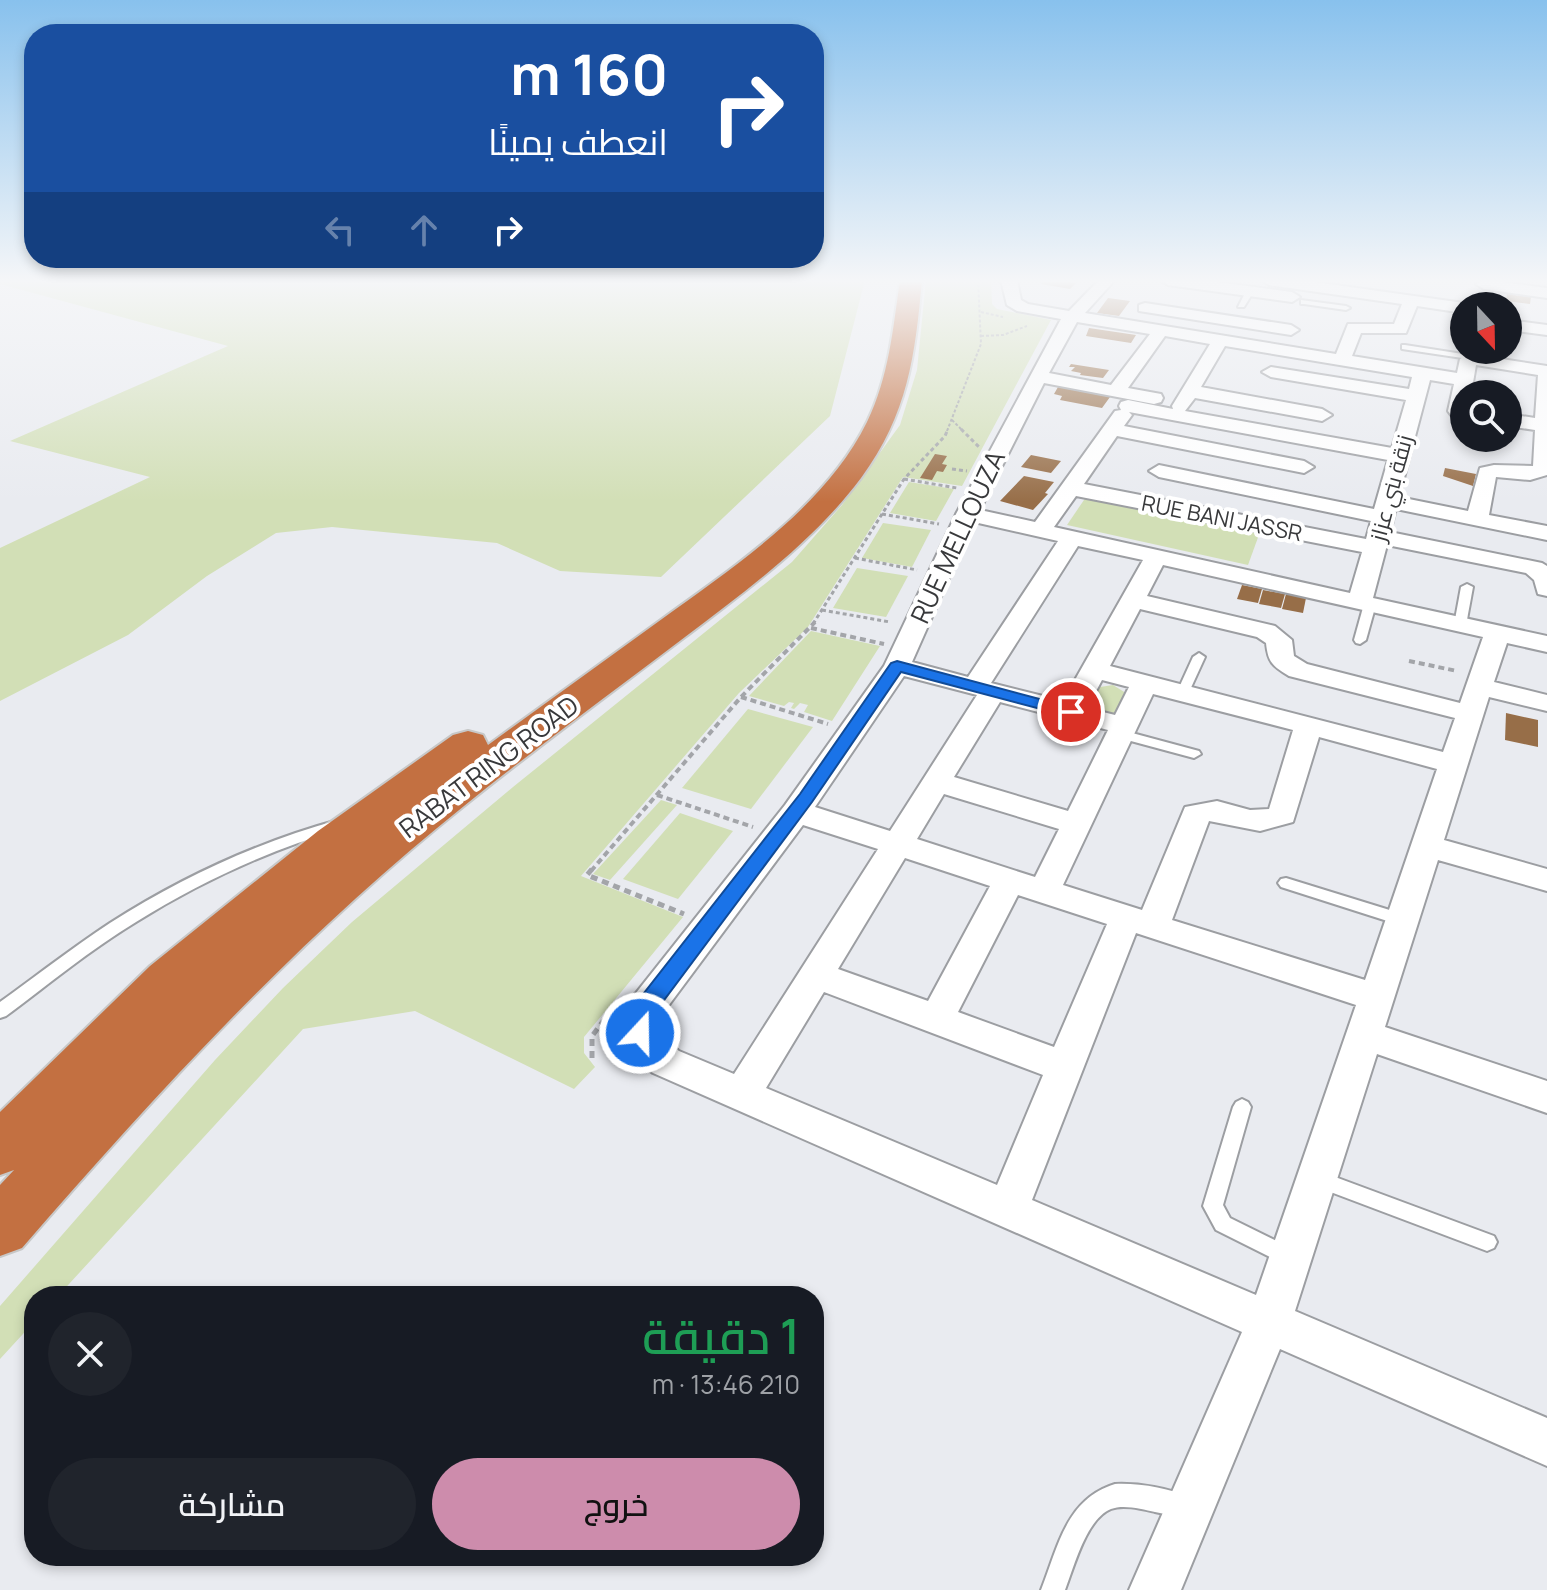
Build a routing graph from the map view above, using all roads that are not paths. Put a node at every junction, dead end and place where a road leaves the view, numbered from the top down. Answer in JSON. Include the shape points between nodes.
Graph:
{"nodes":[{"id":1,"x":872,"y":354,"type":"edge"},
{"id":2,"x":903,"y":354,"type":"edge"},
{"id":3,"x":1050,"y":354,"type":"edge"},
{"id":4,"x":1149,"y":354,"type":"edge"},
{"id":5,"x":1212,"y":354,"type":"edge"},
{"id":6,"x":1279,"y":354,"type":"edge"},
{"id":7,"x":1301,"y":354,"type":"edge"},
{"id":8,"x":1344,"y":354,"type":"edge"},
{"id":9,"x":1342,"y":361,"type":"junction"},
{"id":10,"x":1467,"y":364,"type":"edge"},
{"id":11,"x":1511,"y":364,"type":"edge"},
{"id":12,"x":1547,"y":371,"type":"edge"},
{"id":13,"x":1271,"y":372,"type":"junction"},
{"id":14,"x":1422,"y":374,"type":"junction"},
{"id":15,"x":1038,"y":377,"type":"junction"},
{"id":16,"x":1464,"y":380,"type":"joint"},
{"id":17,"x":1333,"y":383,"type":"junction"},
{"id":18,"x":1127,"y":397,"type":"junction"},
{"id":19,"x":1183,"y":403,"type":"junction"},
{"id":20,"x":1256,"y":403,"type":"junction"},
{"id":21,"x":1437,"y":406,"type":"edge"},
{"id":22,"x":1322,"y":415,"type":"junction"},
{"id":23,"x":1522,"y":422,"type":"edge"},
{"id":24,"x":1546,"y":426,"type":"edge"},
{"id":25,"x":1112,"y":429,"type":"junction"},
{"id":26,"x":1313,"y":440,"type":"junction"},
{"id":27,"x":1176,"y":442,"type":"junction"},
{"id":28,"x":1400,"y":456,"type":"junction"},
{"id":29,"x":1304,"y":467,"type":"junction"},
{"id":30,"x":1159,"y":471,"type":"junction"},
{"id":31,"x":1070,"y":488,"type":"junction"},
{"id":32,"x":1293,"y":499,"type":"junction"},
{"id":33,"x":1140,"y":502,"type":"junction"},
{"id":34,"x":965,"y":510,"type":"junction"},
{"id":35,"x":1477,"y":519,"type":"junction"},
{"id":36,"x":1381,"y":526,"type":"junction"},
{"id":37,"x":1040,"y":531,"type":"junction"},
{"id":38,"x":1547,"y":533,"type":"edge"},
{"id":39,"x":1071,"y":538,"type":"junction"},
{"id":40,"x":1156,"y":557,"type":"junction"},
{"id":41,"x":1467,"y":587,"type":"dead end"},
{"id":42,"x":1547,"y":589,"type":"edge"},
{"id":43,"x":1132,"y":600,"type":"junction"},
{"id":44,"x":1365,"y":603,"type":"junction"},
{"id":45,"x":1460,"y":625,"type":"junction"},
{"id":46,"x":1497,"y":633,"type":"junction"},
{"id":47,"x":1360,"y":640,"type":"dead end"},
{"id":48,"x":1547,"y":644,"type":"edge"},
{"id":49,"x":888,"y":655,"type":"junction"},
{"id":50,"x":1199,"y":657,"type":"dead end"},
{"id":51,"x":1095,"y":670,"type":"junction"},
{"id":52,"x":1145,"y":683,"type":"junction"},
{"id":53,"x":984,"y":689,"type":"junction"},
{"id":54,"x":1183,"y":692,"type":"junction"},
{"id":55,"x":1478,"y":693,"type":"junction"},
{"id":56,"x":1547,"y":703,"type":"edge"},
{"id":57,"x":1071,"y":712,"type":"junction"},
{"id":58,"x":1308,"y":726,"type":"junction"},
{"id":59,"x":1122,"y":730,"type":"junction"},
{"id":60,"x":1194,"y":754,"type":"dead end"},
{"id":61,"x":1454,"y":764,"type":"junction"},
{"id":62,"x":937,"y":782,"type":"junction"},
{"id":63,"x":796,"y":812,"type":"junction"},
{"id":64,"x":369,"y":816,"type":"junction"},
{"id":65,"x":1077,"y":824,"type":"junction"},
{"id":66,"x":899,"y":845,"type":"junction"},
{"id":67,"x":1427,"y":846,"type":"junction"},
{"id":68,"x":1009,"y":880,"type":"junction"},
{"id":69,"x":1547,"y":880,"type":"edge"},
{"id":70,"x":1286,"y":883,"type":"dead end"},
{"id":71,"x":1044,"y":891,"type":"junction"},
{"id":72,"x":1403,"y":920,"type":"junction"},
{"id":73,"x":1139,"y":922,"type":"junction"},
{"id":74,"x":818,"y":975,"type":"junction"},
{"id":75,"x":1378,"y":998,"type":"junction"},
{"id":76,"x":0,"y":1011,"type":"edge"},
{"id":77,"x":936,"y":1020,"type":"junction"},
{"id":78,"x":1366,"y":1035,"type":"junction"},
{"id":79,"x":1065,"y":1067,"type":"junction"},
{"id":80,"x":742,"y":1094,"type":"junction"},
{"id":81,"x":1547,"y":1097,"type":"edge"},
{"id":82,"x":1242,"y":1107,"type":"dead end"},
{"id":83,"x":0,"y":1150,"type":"edge"},
{"id":84,"x":1318,"y":1179,"type":"junction"},
{"id":85,"x":1008,"y":1208,"type":"junction"},
{"id":86,"x":0,"y":1228,"type":"edge"},
{"id":87,"x":1487,"y":1242,"type":"dead end"},
{"id":88,"x":1290,"y":1257,"type":"junction"},
{"id":89,"x":1269,"y":1322,"type":"junction"},
{"id":90,"x":1547,"y":1442,"type":"edge"},
{"id":91,"x":1191,"y":1507,"type":"junction"},
{"id":92,"x":1053,"y":1590,"type":"edge"},
{"id":93,"x":1155,"y":1590,"type":"edge"}],
"edges":[{"from":1,"to":64,"type":"highway","name":"RABAT RING ROAD","via":[[854,413],[834,446],[744,541]]},
{"from":2,"to":86,"type":"highway","name":"RABAT RING ROAD","via":[[893,398],[868,446],[820,509],[710,601],[445,798],[348,877],[174,1039]]},
{"from":3,"to":15,"type":"street","name":"RUE MELLOUZA"},
{"from":4,"to":18,"type":"street"},
{"from":5,"to":19,"type":"street"},
{"from":6,"to":13,"type":"street"},
{"from":7,"to":9,"type":"street"},
{"from":8,"to":9,"type":"street"},
{"from":9,"to":14,"type":"street"},
{"from":10,"to":16,"type":"street"},
{"from":11,"to":12,"type":"street"},
{"from":12,"to":24,"type":"street"},
{"from":13,"to":17,"type":"street"},
{"from":13,"to":20,"type":"street"},
{"from":14,"to":16,"type":"street"},
{"from":14,"to":21,"type":"street","name":"زنقة بني عزاز"},
{"from":15,"to":18,"type":"street"},
{"from":15,"to":34,"type":"street","name":"RUE MELLOUZA"},
{"from":17,"to":21,"type":"street"},
{"from":17,"to":22,"type":"street"},
{"from":18,"to":19,"type":"street"},
{"from":18,"to":25,"type":"street"},
{"from":19,"to":20,"type":"street"},
{"from":19,"to":26,"type":"street"},
{"from":20,"to":22,"type":"street"},
{"from":21,"to":28,"type":"street","name":"زنقة بني عزاز"},
{"from":22,"to":26,"type":"street"},
{"from":23,"to":24,"type":"street"},
{"from":24,"to":35,"type":"street","via":[[1542,470],[1487,472]]},
{"from":25,"to":27,"type":"street"},
{"from":25,"to":31,"type":"street"},
{"from":26,"to":28,"type":"street"},
{"from":26,"to":29,"type":"street"},
{"from":27,"to":29,"type":"street"},
{"from":27,"to":30,"type":"street"},
{"from":28,"to":36,"type":"street","name":"زنقة بني عزاز"},
{"from":29,"to":32,"type":"street"},
{"from":30,"to":32,"type":"street"},
{"from":30,"to":33,"type":"street"},
{"from":31,"to":33,"type":"street","name":"RUE BANI JASSR"},
{"from":31,"to":37,"type":"street"},
{"from":32,"to":36,"type":"street"},
{"from":33,"to":36,"type":"street","name":"RUE BANI JASSR"},
{"from":34,"to":37,"type":"street"},
{"from":34,"to":49,"type":"street","name":"RUE MELLOUZA"},
{"from":35,"to":36,"type":"street"},
{"from":35,"to":38,"type":"street"},
{"from":36,"to":42,"type":"street","via":[[1534,568],[1546,577]]},
{"from":36,"to":44,"type":"street","name":"زنقة بني عزاز"},
{"from":37,"to":39,"type":"street"},
{"from":39,"to":40,"type":"street"},
{"from":39,"to":53,"type":"street"},
{"from":40,"to":43,"type":"street"},
{"from":40,"to":44,"type":"street"},
{"from":41,"to":45,"type":"lane"},
{"from":43,"to":51,"type":"street"},
{"from":43,"to":55,"type":"street","via":[[1266,631],[1279,640],[1281,660],[1298,670]]},
{"from":44,"to":45,"type":"street"},
{"from":44,"to":47,"type":"lane"},
{"from":45,"to":46,"type":"street"},
{"from":46,"to":48,"type":"street"},
{"from":46,"to":55,"type":"street"},
{"from":49,"to":53,"type":"street"},
{"from":49,"to":63,"type":"street","name":"RUE MELLOUZA"},
{"from":50,"to":54,"type":"lane"},
{"from":51,"to":52,"type":"street"},
{"from":51,"to":57,"type":"street"},
{"from":52,"to":54,"type":"street"},
{"from":52,"to":59,"type":"street"},
{"from":53,"to":57,"type":"street"},
{"from":53,"to":62,"type":"street"},
{"from":54,"to":58,"type":"street"},
{"from":55,"to":56,"type":"street"},
{"from":55,"to":61,"type":"street"},
{"from":57,"to":59,"type":"street"},
{"from":58,"to":61,"type":"street"},
{"from":58,"to":73,"type":"street","via":[[1285,811],[1256,823],[1215,812],[1196,814]]},
{"from":59,"to":60,"type":"lane"},
{"from":59,"to":65,"type":"street"},
{"from":61,"to":67,"type":"street"},
{"from":62,"to":65,"type":"street"},
{"from":62,"to":66,"type":"street"},
{"from":63,"to":66,"type":"street"},
{"from":63,"to":80,"type":"street","name":"RUE MELLOUZA","via":[[640,1020],[645,1045],[653,1055]]},
{"from":64,"to":76,"type":"lane","via":[[288,842],[160,901]]},
{"from":64,"to":83,"type":"highway","name":"RABAT RING ROAD","via":[[168,980]]},
{"from":65,"to":71,"type":"street"},
{"from":66,"to":68,"type":"street"},
{"from":66,"to":74,"type":"street"},
{"from":67,"to":69,"type":"street"},
{"from":67,"to":72,"type":"street"},
{"from":68,"to":71,"type":"street"},
{"from":68,"to":77,"type":"street"},
{"from":70,"to":72,"type":"lane"},
{"from":71,"to":73,"type":"street"},
{"from":72,"to":75,"type":"street"},
{"from":73,"to":75,"type":"street"},
{"from":73,"to":79,"type":"street"},
{"from":74,"to":77,"type":"street"},
{"from":74,"to":80,"type":"street"},
{"from":75,"to":78,"type":"street"},
{"from":77,"to":79,"type":"street"},
{"from":78,"to":81,"type":"street"},
{"from":78,"to":84,"type":"street"},
{"from":79,"to":85,"type":"street"},
{"from":80,"to":85,"type":"street"},
{"from":82,"to":88,"type":"lane","via":[[1215,1198],[1216,1215],[1233,1230]]},
{"from":84,"to":87,"type":"lane"},
{"from":84,"to":88,"type":"street"},
{"from":85,"to":89,"type":"street"},
{"from":88,"to":89,"type":"street"},
{"from":89,"to":90,"type":"street"},
{"from":89,"to":91,"type":"street"},
{"from":91,"to":92,"type":"lane","via":[[1114,1496],[1098,1501],[1086,1512]]},
{"from":91,"to":93,"type":"street"}]}
